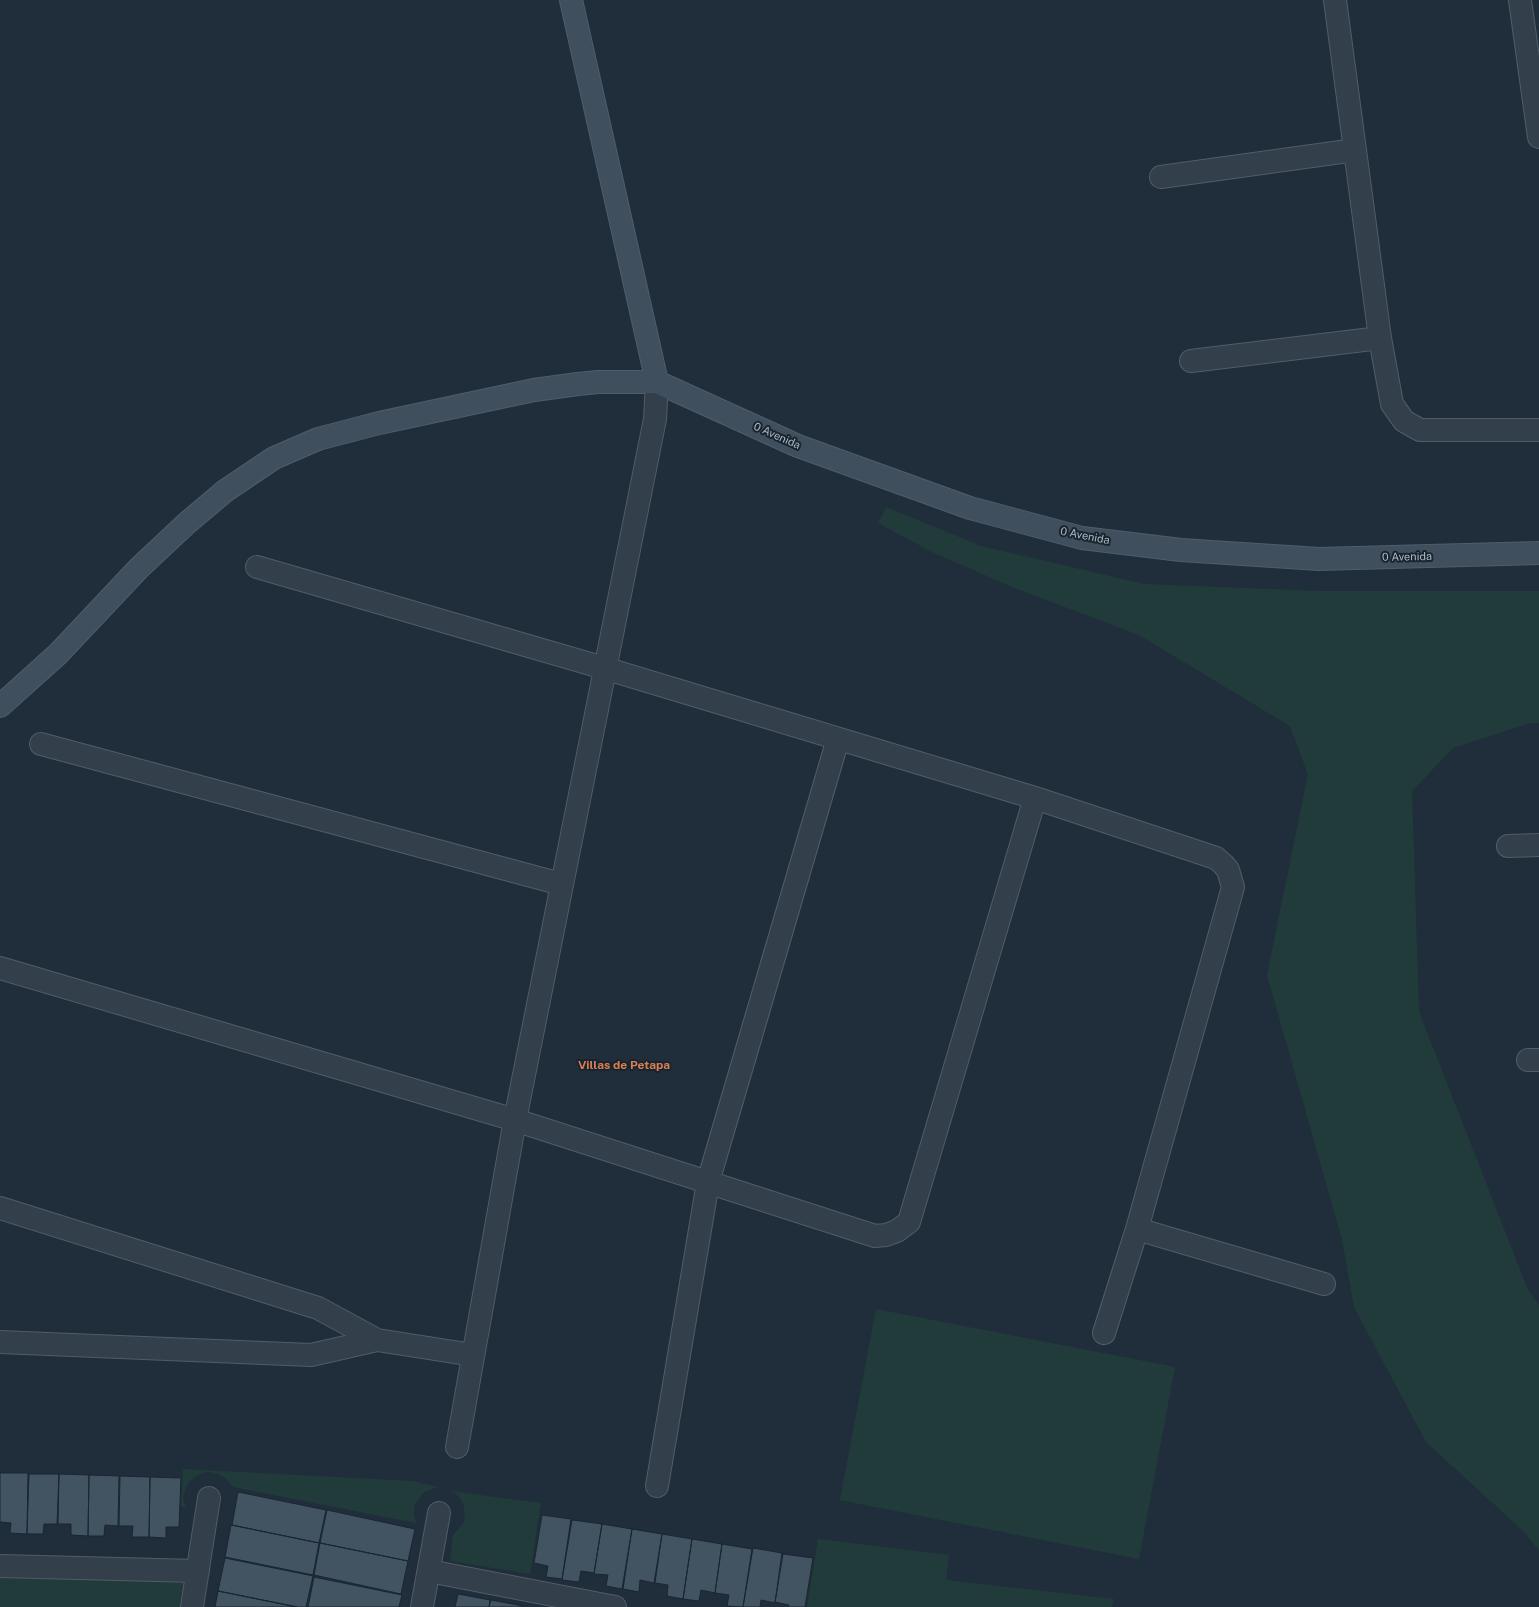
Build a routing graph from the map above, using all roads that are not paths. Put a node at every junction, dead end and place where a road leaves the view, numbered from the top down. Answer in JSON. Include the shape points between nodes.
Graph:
{"nodes":[{"id":1,"x":571,"y":0,"type":"edge"},
{"id":2,"x":1335,"y":0,"type":"edge"},
{"id":3,"x":1520,"y":0,"type":"edge"},
{"id":4,"x":1539,"y":137,"type":"edge"},
{"id":5,"x":1355,"y":150,"type":"junction"},
{"id":6,"x":1161,"y":177,"type":"dead end"},
{"id":7,"x":1380,"y":338,"type":"junction"},
{"id":8,"x":1191,"y":361,"type":"dead end"},
{"id":9,"x":657,"y":382,"type":"junction"},
{"id":10,"x":1539,"y":430,"type":"edge"},
{"id":11,"x":1539,"y":554,"type":"edge"},
{"id":12,"x":257,"y":567,"type":"dead end"},
{"id":13,"x":604,"y":668,"type":"junction"},
{"id":14,"x":0,"y":706,"type":"edge"},
{"id":15,"x":838,"y":739,"type":"junction"},
{"id":16,"x":41,"y":744,"type":"dead end"},
{"id":17,"x":1035,"y":798,"type":"junction"},
{"id":18,"x":1539,"y":845,"type":"edge"},
{"id":19,"x":1508,"y":846,"type":"dead end"},
{"id":20,"x":561,"y":884,"type":"junction"},
{"id":21,"x":0,"y":968,"type":"edge"},
{"id":22,"x":515,"y":1120,"type":"junction"},
{"id":23,"x":708,"y":1182,"type":"junction"},
{"id":24,"x":0,"y":1208,"type":"edge"},
{"id":25,"x":1137,"y":1229,"type":"junction"},
{"id":26,"x":1324,"y":1284,"type":"dead end"},
{"id":27,"x":1104,"y":1333,"type":"dead end"},
{"id":28,"x":378,"y":1340,"type":"junction"},
{"id":29,"x":0,"y":1342,"type":"edge"},
{"id":30,"x":473,"y":1355,"type":"junction"},
{"id":31,"x":457,"y":1448,"type":"dead end"},
{"id":32,"x":657,"y":1486,"type":"dead end"},
{"id":33,"x":209,"y":1498,"type":"dead end"},
{"id":34,"x":439,"y":1513,"type":"dead end"},
{"id":35,"x":0,"y":1566,"type":"edge"},
{"id":36,"x":198,"y":1571,"type":"junction"},
{"id":37,"x":429,"y":1571,"type":"junction"},
{"id":38,"x":192,"y":1607,"type":"edge"},
{"id":39,"x":422,"y":1607,"type":"edge"},
{"id":40,"x":615,"y":1607,"type":"edge"}],
"edges":[{"from":1,"to":9,"type":"main road"},
{"from":2,"to":5,"type":"street"},
{"from":3,"to":4,"type":"street"},
{"from":5,"to":6,"type":"street"},
{"from":5,"to":7,"type":"street"},
{"from":7,"to":8,"type":"street"},
{"from":7,"to":10,"type":"street","via":[[1392,404],[1404,421],[1420,430]]},
{"from":9,"to":11,"type":"main road","name":"0 Avenida","via":[[798,446],[970,508],[1082,538],[1181,550],[1319,558]]},
{"from":9,"to":13,"type":"street","via":[[655,419]]},
{"from":9,"to":14,"type":"main road","via":[[598,382],[534,390],[318,439],[274,458],[225,491],[187,522],[139,568],[58,654]]},
{"from":12,"to":13,"type":"street"},
{"from":13,"to":15,"type":"street"},
{"from":13,"to":20,"type":"street"},
{"from":15,"to":17,"type":"street"},
{"from":15,"to":23,"type":"street"},
{"from":16,"to":20,"type":"street"},
{"from":17,"to":23,"type":"street","via":[[909,1222],[897,1231],[875,1236]]},
{"from":17,"to":25,"type":"street","via":[[1216,858],[1228,870],[1231,878],[1233,888]]},
{"from":18,"to":19,"type":"street"},
{"from":20,"to":22,"type":"street"},
{"from":21,"to":22,"type":"street"},
{"from":22,"to":23,"type":"street"},
{"from":22,"to":30,"type":"street"},
{"from":23,"to":32,"type":"street"},
{"from":24,"to":28,"type":"street","via":[[318,1308]]},
{"from":25,"to":26,"type":"street"},
{"from":25,"to":27,"type":"street"},
{"from":28,"to":29,"type":"street","via":[[311,1355]]},
{"from":28,"to":30,"type":"street"},
{"from":30,"to":31,"type":"street"},
{"from":33,"to":36,"type":"street"},
{"from":34,"to":37,"type":"street"},
{"from":35,"to":36,"type":"street"},
{"from":36,"to":38,"type":"street"},
{"from":37,"to":39,"type":"street"},
{"from":37,"to":40,"type":"street"}]}
